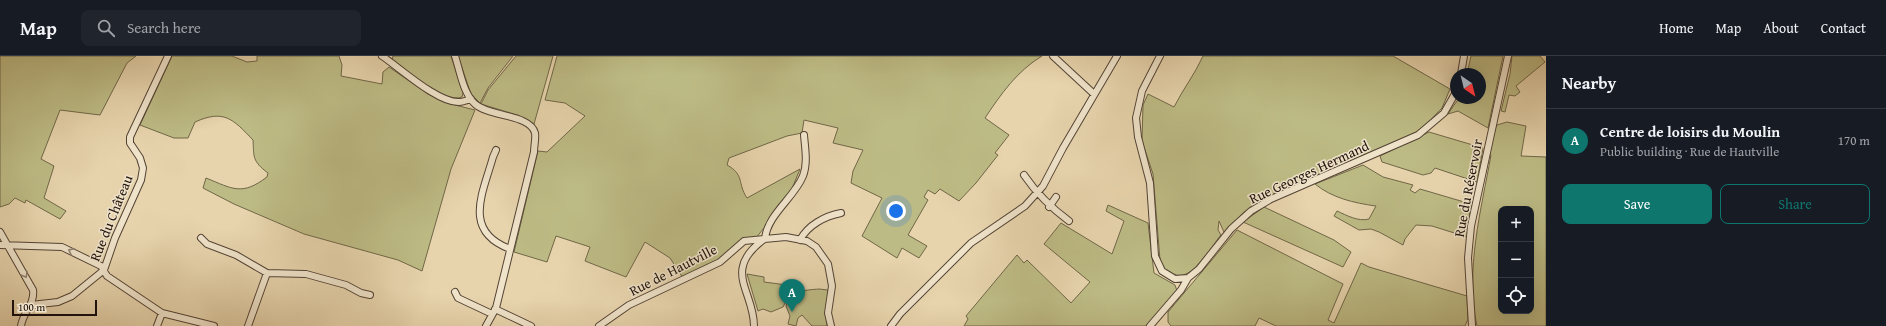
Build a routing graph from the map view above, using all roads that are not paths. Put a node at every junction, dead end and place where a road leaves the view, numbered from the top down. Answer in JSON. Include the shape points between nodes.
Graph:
{"nodes":[{"id":1,"x":168,"y":56,"type":"edge"},
{"id":2,"x":382,"y":56,"type":"edge"},
{"id":3,"x":455,"y":56,"type":"edge"},
{"id":4,"x":1053,"y":56,"type":"edge"},
{"id":5,"x":1117,"y":56,"type":"edge"},
{"id":6,"x":1160,"y":56,"type":"edge"},
{"id":7,"x":1464,"y":56,"type":"edge"},
{"id":8,"x":1508,"y":56,"type":"edge"},
{"id":9,"x":1462,"y":68,"type":"edge"},
{"id":10,"x":1094,"y":94,"type":"junction"},
{"id":11,"x":471,"y":99,"type":"junction"},
{"id":12,"x":1450,"y":103,"type":"edge"},
{"id":13,"x":804,"y":135,"type":"dead end"},
{"id":14,"x":496,"y":150,"type":"dead end"},
{"id":15,"x":1024,"y":175,"type":"dead end"},
{"id":16,"x":1036,"y":193,"type":"junction"},
{"id":17,"x":1056,"y":196,"type":"dead end"},
{"id":18,"x":1049,"y":207,"type":"junction"},
{"id":19,"x":841,"y":213,"type":"dead end"},
{"id":20,"x":1069,"y":221,"type":"dead end"},
{"id":21,"x":0,"y":232,"type":"edge"},
{"id":22,"x":201,"y":238,"type":"dead end"},
{"id":23,"x":764,"y":240,"type":"junction"},
{"id":24,"x":800,"y":240,"type":"junction"},
{"id":25,"x":0,"y":245,"type":"edge"},
{"id":26,"x":8,"y":246,"type":"junction"},
{"id":27,"x":510,"y":248,"type":"junction"},
{"id":28,"x":104,"y":270,"type":"junction"},
{"id":29,"x":267,"y":274,"type":"junction"},
{"id":30,"x":1188,"y":278,"type":"junction"},
{"id":31,"x":455,"y":292,"type":"dead end"},
{"id":32,"x":370,"y":295,"type":"dead end"},
{"id":33,"x":31,"y":305,"type":"junction"},
{"id":34,"x":493,"y":312,"type":"junction"},
{"id":35,"x":162,"y":313,"type":"junction"},
{"id":36,"x":21,"y":326,"type":"edge"},
{"id":37,"x":157,"y":326,"type":"edge"},
{"id":38,"x":214,"y":326,"type":"edge"},
{"id":39,"x":248,"y":326,"type":"edge"},
{"id":40,"x":486,"y":326,"type":"edge"},
{"id":41,"x":531,"y":326,"type":"edge"},
{"id":42,"x":599,"y":326,"type":"edge"},
{"id":43,"x":754,"y":326,"type":"edge"},
{"id":44,"x":831,"y":326,"type":"edge"},
{"id":45,"x":891,"y":326,"type":"edge"},
{"id":46,"x":1150,"y":326,"type":"edge"},
{"id":47,"x":1472,"y":326,"type":"edge"}],
"edges":[{"from":1,"to":28,"type":"street","name":"Rue du Château","via":[[130,137],[130,143],[143,168],[141,180]]},
{"from":2,"to":11,"type":"street","via":[[423,87],[458,102]]},
{"from":3,"to":11,"type":"street"},
{"from":4,"to":10,"type":"street"},
{"from":5,"to":10,"type":"street"},
{"from":6,"to":30,"type":"street","via":[[1138,103],[1138,137],[1150,184],[1155,256],[1162,271],[1175,279]]},
{"from":7,"to":9,"type":"street"},
{"from":8,"to":47,"type":"street","name":"Rue du Réservoir","via":[[1471,226],[1468,258]]},
{"from":10,"to":16,"type":"street","via":[[1043,186]]},
{"from":11,"to":27,"type":"street","via":[[486,111],[525,122],[535,134],[534,152]]},
{"from":12,"to":30,"type":"street","name":"Rue Georges Hermand","via":[[1444,114],[1418,134],[1271,199],[1251,211],[1231,229],[1199,269]]},
{"from":13,"to":23,"type":"street","via":[[806,162],[803,175],[771,222]]},
{"from":14,"to":27,"type":"street","via":[[478,215],[486,234],[500,245]]},
{"from":15,"to":16,"type":"street"},
{"from":16,"to":18,"type":"street"},
{"from":16,"to":45,"type":"street","via":[[1025,206],[971,243]]},
{"from":17,"to":18,"type":"street"},
{"from":18,"to":20,"type":"street"},
{"from":19,"to":24,"type":"street","via":[[811,226]]},
{"from":21,"to":26,"type":"street"},
{"from":22,"to":29,"type":"street","via":[[207,244],[236,255]]},
{"from":23,"to":24,"type":"street","name":"Rue de Hautville","via":[[786,237]]},
{"from":23,"to":42,"type":"street","name":"Rue de Hautville","via":[[744,241],[720,262],[629,305]]},
{"from":23,"to":43,"type":"street","via":[[755,245],[746,258],[741,272]]},
{"from":24,"to":44,"type":"street","name":"Rue de Hautville","via":[[816,247],[828,264],[832,286],[828,313]]},
{"from":25,"to":26,"type":"street"},
{"from":28,"to":26,"type":"street","one_way":true,"via":[[101,266],[62,247]]},
{"from":26,"to":33,"type":"street","one_way":true,"via":[[33,290],[34,298]]},
{"from":27,"to":34,"type":"street"},
{"from":28,"to":33,"type":"street","name":"Rue du Château","via":[[72,296],[58,302]]},
{"from":28,"to":35,"type":"street","via":[[107,276]]},
{"from":29,"to":32,"type":"street","via":[[306,274],[346,285]]},
{"from":29,"to":39,"type":"street"},
{"from":30,"to":46,"type":"street","name":"Rue Georges Hermand"},
{"from":31,"to":34,"type":"street","via":[[458,298]]},
{"from":33,"to":36,"type":"street"},
{"from":34,"to":40,"type":"street"},
{"from":34,"to":41,"type":"street"},
{"from":35,"to":37,"type":"street"},
{"from":35,"to":38,"type":"street"}]}
